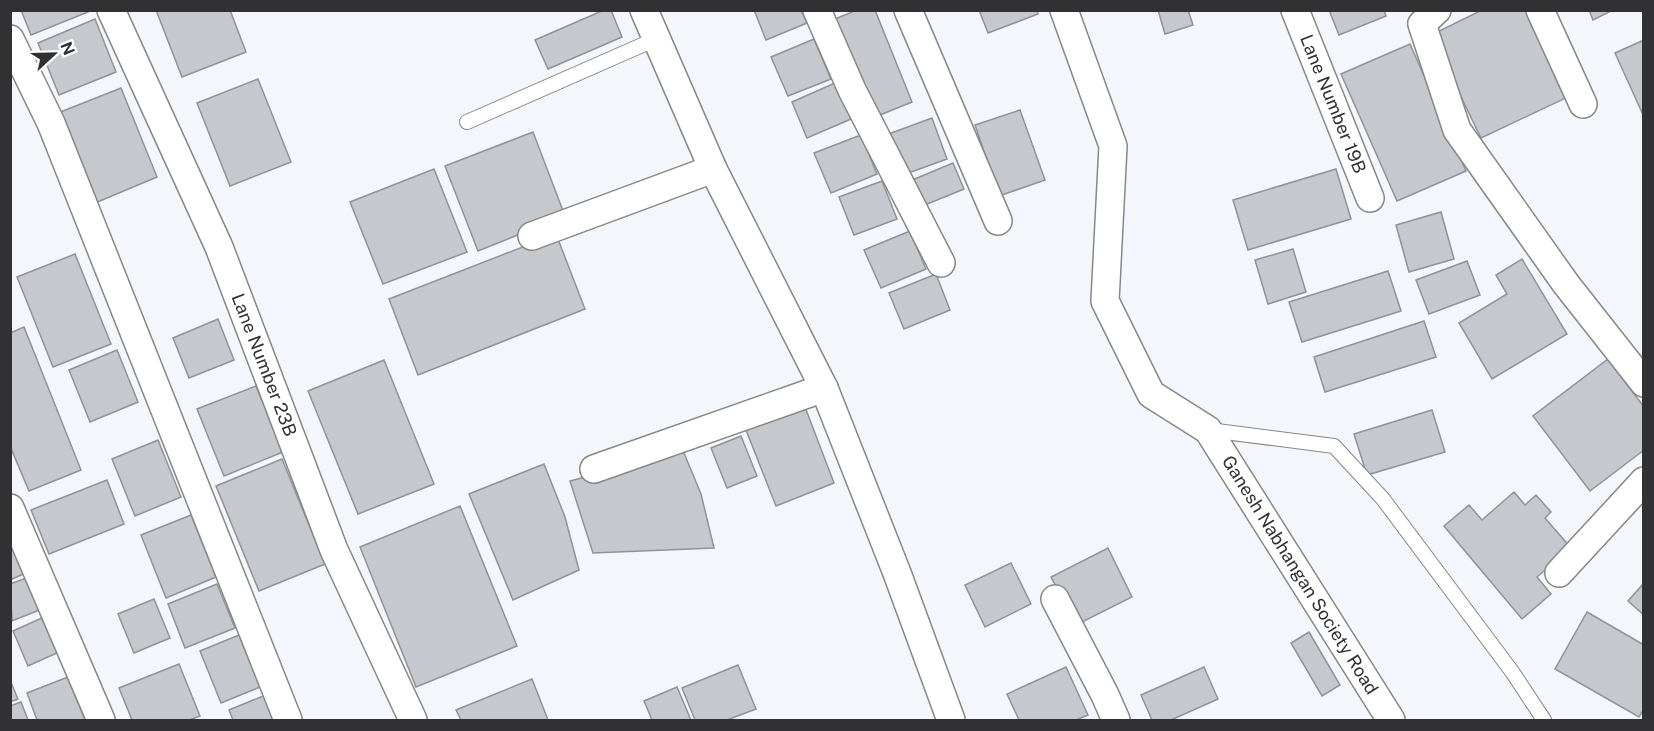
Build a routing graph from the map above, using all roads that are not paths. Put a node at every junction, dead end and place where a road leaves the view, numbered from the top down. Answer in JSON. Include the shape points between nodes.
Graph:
{"nodes":[{"id":1,"x":111,"y":10,"type":"edge"},
{"id":2,"x":644,"y":10,"type":"edge"},
{"id":3,"x":817,"y":10,"type":"edge"},
{"id":4,"x":908,"y":10,"type":"edge"},
{"id":5,"x":1064,"y":10,"type":"edge"},
{"id":6,"x":1295,"y":10,"type":"edge"},
{"id":7,"x":1437,"y":10,"type":"edge"},
{"id":8,"x":1540,"y":10,"type":"edge"},
{"id":9,"x":10,"y":39,"type":"edge"},
{"id":10,"x":656,"y":39,"type":"junction"},
{"id":11,"x":1583,"y":104,"type":"dead end"},
{"id":12,"x":467,"y":122,"type":"dead end"},
{"id":13,"x":713,"y":169,"type":"junction"},
{"id":14,"x":1370,"y":198,"type":"dead end"},
{"id":15,"x":998,"y":221,"type":"dead end"},
{"id":16,"x":532,"y":236,"type":"dead end"},
{"id":17,"x":941,"y":263,"type":"dead end"},
{"id":18,"x":1644,"y":383,"type":"edge"},
{"id":19,"x":824,"y":388,"type":"junction"},
{"id":20,"x":1209,"y":430,"type":"junction"},
{"id":21,"x":594,"y":469,"type":"dead end"},
{"id":22,"x":1644,"y":481,"type":"edge"},
{"id":23,"x":10,"y":508,"type":"edge"},
{"id":24,"x":1559,"y":573,"type":"dead end"},
{"id":25,"x":1055,"y":599,"type":"dead end"},
{"id":26,"x":101,"y":720,"type":"edge"},
{"id":27,"x":288,"y":720,"type":"edge"},
{"id":28,"x":413,"y":720,"type":"edge"},
{"id":29,"x":948,"y":720,"type":"edge"},
{"id":30,"x":1116,"y":720,"type":"edge"},
{"id":31,"x":1391,"y":720,"type":"edge"},
{"id":32,"x":1544,"y":720,"type":"edge"}],
"edges":[{"from":1,"to":28,"type":"street","name":"Lane Number 23B","via":[[219,247],[333,550]]},
{"from":2,"to":10,"type":"street"},
{"from":3,"to":17,"type":"street","via":[[852,90]]},
{"from":4,"to":15,"type":"street"},
{"from":5,"to":20,"type":"street","via":[[1113,146],[1105,301],[1151,394]]},
{"from":6,"to":14,"type":"street","name":"Lane Number 19B"},
{"from":7,"to":18,"type":"street","via":[[1422,24],[1457,130],[1566,284]]},
{"from":8,"to":11,"type":"street"},
{"from":9,"to":27,"type":"street","via":[[51,123]]},
{"from":10,"to":12,"type":"lane"},
{"from":10,"to":13,"type":"street"},
{"from":13,"to":16,"type":"street"},
{"from":13,"to":19,"type":"street"},
{"from":19,"to":21,"type":"street"},
{"from":19,"to":29,"type":"street","via":[[897,573]]},
{"from":20,"to":31,"type":"street","name":"Ganesh Nabhangan Society Road"},
{"from":20,"to":32,"type":"lane","via":[[1334,446],[1383,499]]},
{"from":22,"to":24,"type":"street"},
{"from":23,"to":26,"type":"street"},
{"from":25,"to":30,"type":"street"}]}
